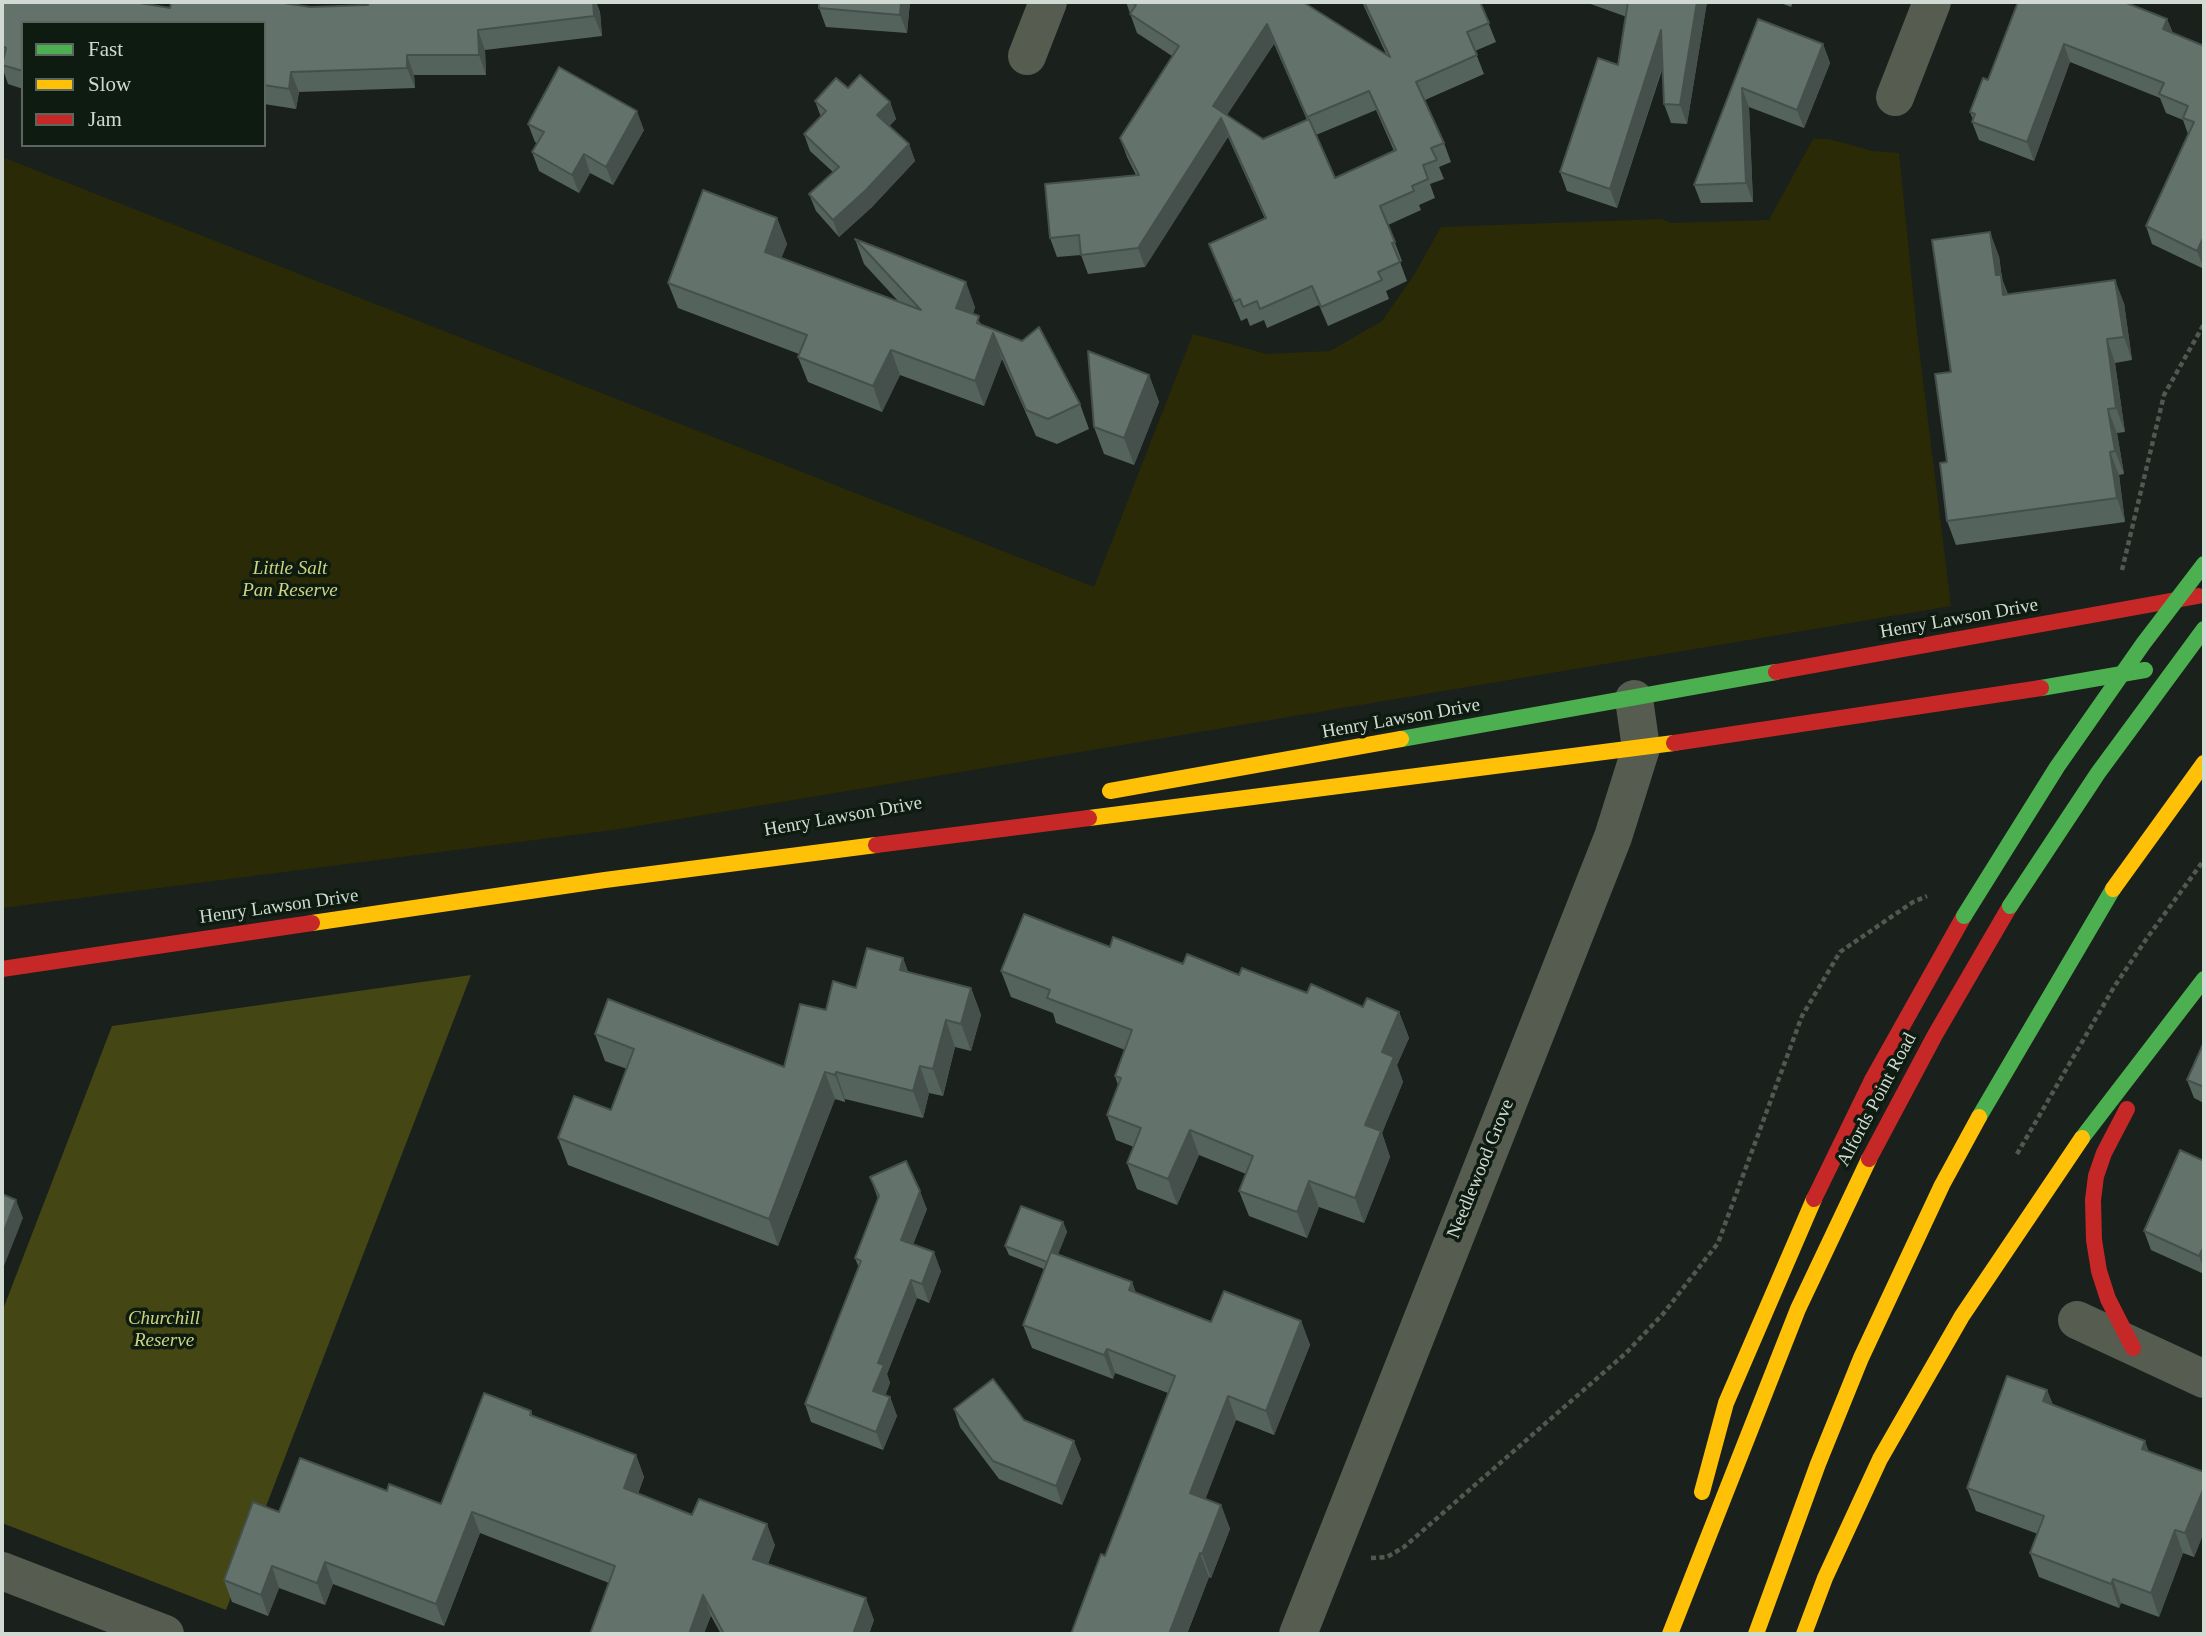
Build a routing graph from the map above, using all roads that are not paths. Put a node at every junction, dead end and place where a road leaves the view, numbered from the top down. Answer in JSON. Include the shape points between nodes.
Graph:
{"nodes":[{"id":1,"x":1048,"y":2,"type":"edge"},
{"id":2,"x":1932,"y":2,"type":"edge"},
{"id":3,"x":1027,"y":56,"type":"dead end"},
{"id":4,"x":1895,"y":97,"type":"dead end"},
{"id":5,"x":2204,"y":564,"type":"edge"},
{"id":6,"x":2204,"y":595,"type":"edge"},
{"id":7,"x":2204,"y":629,"type":"edge"},
{"id":8,"x":2204,"y":659,"type":"edge"},
{"id":9,"x":1634,"y":699,"type":"junction"},
{"id":10,"x":1641,"y":748,"type":"junction"},
{"id":11,"x":2204,"y":763,"type":"edge"},
{"id":12,"x":1099,"y":793,"type":"dead end"},
{"id":13,"x":948,"y":820,"type":"dead end"},
{"id":14,"x":605,"y":880,"type":"junction"},
{"id":15,"x":2,"y":969,"type":"edge"},
{"id":16,"x":2204,"y":979,"type":"edge"},
{"id":17,"x":2193,"y":992,"type":"junction"},
{"id":18,"x":2077,"y":1320,"type":"dead end"},
{"id":19,"x":2133,"y":1348,"type":"junction"},
{"id":20,"x":2204,"y":1379,"type":"edge"},
{"id":21,"x":1698,"y":1506,"type":"dead end"},
{"id":22,"x":1688,"y":1544,"type":"dead end"},
{"id":23,"x":2,"y":1571,"type":"edge"},
{"id":24,"x":165,"y":1634,"type":"edge"},
{"id":25,"x":1297,"y":1634,"type":"edge"},
{"id":26,"x":1667,"y":1634,"type":"edge"},
{"id":27,"x":1756,"y":1634,"type":"edge"},
{"id":28,"x":1804,"y":1634,"type":"edge"}],
"edges":[{"from":1,"to":3,"type":"street"},
{"from":2,"to":4,"type":"street"},
{"from":5,"to":21,"type":"main road","bridge":true,"via":[[2057,767],[1964,916],[1872,1080],[1804,1219],[1726,1402]]},
{"from":6,"to":9,"type":"main road","name":"Henry Lawson Drive"},
{"from":7,"to":26,"type":"main road","name":"Alfords Point Road","bridge":true,"via":[[2113,752],[2010,906],[1935,1034],[1798,1309]]},
{"from":8,"to":10,"type":"main road","name":"Henry Lawson Drive","via":[[1974,701]]},
{"from":9,"to":10,"type":"street","name":"Needlewood Grove"},
{"from":9,"to":12,"type":"main road","name":"Henry Lawson Drive"},
{"from":10,"to":14,"type":"main road","name":"Henry Lawson Drive"},
{"from":10,"to":25,"type":"street","name":"Needlewood Grove","via":[[1614,837]]},
{"from":11,"to":27,"type":"main road","bridge":true,"via":[[2113,889],[2051,989],[1942,1185],[1861,1358]]},
{"from":13,"to":14,"type":"main road","name":"Henry Lawson Drive"},
{"from":14,"to":15,"type":"main road","name":"Henry Lawson Drive"},
{"from":16,"to":17,"type":"main road"},
{"from":17,"to":19,"type":"main road","via":[[2113,1133],[2096,1176],[2094,1240],[2099,1271]]},
{"from":17,"to":28,"type":"main road","via":[[2074,1149],[1962,1316],[1880,1459]]},
{"from":18,"to":19,"type":"street"},
{"from":19,"to":20,"type":"street"},
{"from":22,"to":26,"type":"main road"},
{"from":23,"to":24,"type":"street"}]}
